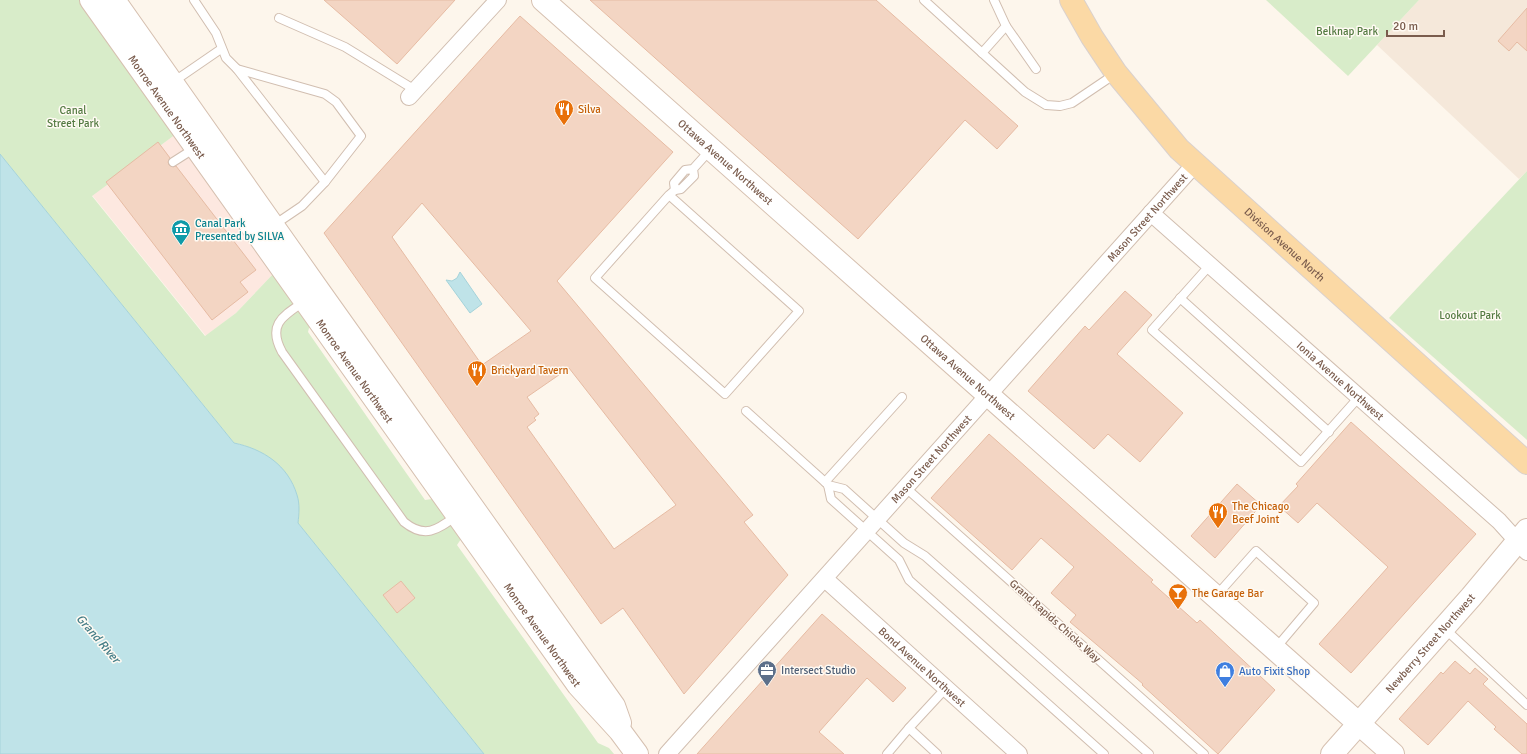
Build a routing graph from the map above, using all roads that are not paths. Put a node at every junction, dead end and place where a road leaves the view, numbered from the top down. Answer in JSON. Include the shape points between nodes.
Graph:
{"nodes":[{"id":1,"x":91,"y":0,"type":"edge"},
{"id":2,"x":114,"y":0,"type":"edge"},
{"id":3,"x":194,"y":0,"type":"edge"},
{"id":4,"x":498,"y":0,"type":"edge"},
{"id":5,"x":543,"y":0,"type":"edge"},
{"id":6,"x":924,"y":0,"type":"edge"},
{"id":7,"x":994,"y":0,"type":"edge"},
{"id":8,"x":1071,"y":0,"type":"edge"},
{"id":9,"x":279,"y":18,"type":"dead end"},
{"id":10,"x":1006,"y":26,"type":"junction"},
{"id":11,"x":221,"y":49,"type":"junction"},
{"id":12,"x":982,"y":53,"type":"junction"},
{"id":13,"x":238,"y":69,"type":"junction"},
{"id":14,"x":1036,"y":69,"type":"dead end"},
{"id":15,"x":1116,"y":73,"type":"junction"},
{"id":16,"x":173,"y":82,"type":"junction"},
{"id":17,"x":412,"y":94,"type":"joint"},
{"id":18,"x":196,"y":147,"type":"junction"},
{"id":19,"x":711,"y":149,"type":"junction"},
{"id":20,"x":173,"y":162,"type":"dead end"},
{"id":21,"x":1195,"y":164,"type":"junction"},
{"id":22,"x":235,"y":171,"type":"junction"},
{"id":23,"x":325,"y":182,"type":"junction"},
{"id":24,"x":672,"y":192,"type":"junction"},
{"id":25,"x":1151,"y":213,"type":"junction"},
{"id":26,"x":273,"y":225,"type":"junction"},
{"id":27,"x":1210,"y":265,"type":"junction"},
{"id":28,"x":312,"y":296,"type":"junction"},
{"id":29,"x":1180,"y":298,"type":"junction"},
{"id":30,"x":990,"y":395,"type":"junction"},
{"id":31,"x":902,"y":397,"type":"dead end"},
{"id":32,"x":1359,"y":397,"type":"junction"},
{"id":33,"x":746,"y":410,"type":"dead end"},
{"id":34,"x":1329,"y":432,"type":"junction"},
{"id":35,"x":1527,"y":463,"type":"edge"},
{"id":36,"x":827,"y":484,"type":"junction"},
{"id":37,"x":906,"y":488,"type":"junction"},
{"id":38,"x":457,"y":516,"type":"junction"},
{"id":39,"x":878,"y":520,"type":"junction"},
{"id":40,"x":867,"y":532,"type":"junction"},
{"id":41,"x":1524,"y":541,"type":"edge"},
{"id":42,"x":825,"y":579,"type":"junction"},
{"id":43,"x":1215,"y":596,"type":"junction"},
{"id":44,"x":531,"y":605,"type":"junction"},
{"id":45,"x":1444,"y":628,"type":"junction"},
{"id":46,"x":1275,"y":649,"type":"junction"},
{"id":47,"x":946,"y":688,"type":"junction"},
{"id":48,"x":1527,"y":705,"type":"edge"},
{"id":49,"x":1359,"y":724,"type":"junction"},
{"id":50,"x":909,"y":728,"type":"junction"},
{"id":51,"x":631,"y":746,"type":"edge"},
{"id":52,"x":888,"y":753,"type":"edge"},
{"id":53,"x":667,"y":754,"type":"edge"},
{"id":54,"x":937,"y":754,"type":"edge"},
{"id":55,"x":1019,"y":754,"type":"edge"},
{"id":56,"x":1104,"y":754,"type":"edge"},
{"id":57,"x":1149,"y":754,"type":"edge"},
{"id":58,"x":1204,"y":754,"type":"edge"},
{"id":59,"x":1332,"y":754,"type":"edge"},
{"id":60,"x":1393,"y":754,"type":"edge"}],
"edges":[{"from":1,"to":18,"type":"main road","name":"Monroe Avenue Northwest"},
{"from":2,"to":16,"type":"main road","name":"Monroe Avenue Northwest"},
{"from":3,"to":11,"type":"lane","via":[[216,33]]},
{"from":4,"to":17,"type":"street"},
{"from":5,"to":19,"type":"main road","name":"Ottawa Avenue Northwest"},
{"from":6,"to":12,"type":"lane"},
{"from":7,"to":10,"type":"lane"},
{"from":8,"to":15,"type":"main road","name":"Division Avenue North"},
{"from":9,"to":17,"type":"lane","via":[[345,47]]},
{"from":10,"to":12,"type":"lane"},
{"from":10,"to":14,"type":"lane"},
{"from":11,"to":13,"type":"lane","via":[[226,58]]},
{"from":11,"to":16,"type":"lane"},
{"from":12,"to":15,"type":"lane","via":[[1025,92],[1046,105],[1060,106],[1072,102]]},
{"from":13,"to":23,"type":"lane"},
{"from":13,"to":23,"type":"lane","via":[[319,91],[336,102],[361,136]]},
{"from":15,"to":21,"type":"main road","name":"Division Avenue North","via":[[1164,133]]},
{"from":16,"to":22,"type":"main road","name":"Monroe Avenue Northwest"},
{"from":18,"to":20,"type":"lane"},
{"from":18,"to":22,"type":"lane","via":[[203,143],[210,145]]},
{"from":18,"to":28,"type":"main road","name":"Monroe Avenue Northwest"},
{"from":19,"to":24,"type":"lane","via":[[693,169],[685,170],[674,183]]},
{"from":19,"to":30,"type":"main road","name":"Ottawa Avenue Northwest"},
{"from":21,"to":25,"type":"street","name":"Mason Street Northwest"},
{"from":21,"to":35,"type":"main road","name":"Division Avenue North"},
{"from":22,"to":26,"type":"main road","name":"Monroe Avenue Northwest"},
{"from":23,"to":26,"type":"lane","via":[[302,206]]},
{"from":24,"to":24,"type":"lane","via":[[595,278],[724,394],[799,311]]},
{"from":25,"to":27,"type":"street","name":"Ionia Avenue Northwest"},
{"from":25,"to":30,"type":"street","name":"Mason Street Northwest"},
{"from":26,"to":28,"type":"main road","name":"Monroe Avenue Northwest"},
{"from":27,"to":29,"type":"lane"},
{"from":27,"to":32,"type":"street","name":"Ionia Avenue Northwest"},
{"from":28,"to":38,"type":"main road","name":"Monroe Avenue Northwest"},
{"from":28,"to":38,"type":"lane","via":[[279,321],[277,340],[286,358],[404,522],[414,529],[429,532]]},
{"from":28,"to":44,"type":"main road","name":"Monroe Avenue Northwest"},
{"from":29,"to":34,"type":"lane"},
{"from":29,"to":34,"type":"lane","via":[[1152,330],[1301,462]]},
{"from":30,"to":37,"type":"street","name":"Mason Street Northwest"},
{"from":30,"to":43,"type":"main road","name":"Ottawa Avenue Northwest"},
{"from":31,"to":36,"type":"lane"},
{"from":32,"to":34,"type":"lane"},
{"from":32,"to":41,"type":"street","name":"Ionia Avenue Northwest"},
{"from":33,"to":36,"type":"lane"},
{"from":36,"to":39,"type":"lane","via":[[844,489]]},
{"from":36,"to":40,"type":"lane","via":[[833,502]]},
{"from":37,"to":39,"type":"street","name":"Mason Street Northwest"},
{"from":37,"to":58,"type":"lane","name":"Grand Rapids Chicks Way"},
{"from":38,"to":44,"type":"main road","name":"Monroe Avenue Northwest"},
{"from":39,"to":40,"type":"street","name":"Mason Street Northwest"},
{"from":39,"to":57,"type":"lane","via":[[904,543],[925,556]]},
{"from":40,"to":42,"type":"street","name":"Mason Street Northwest"},
{"from":40,"to":56,"type":"lane","via":[[899,560],[909,580]]},
{"from":41,"to":45,"type":"main road","name":"Newberry Street Northwest"},
{"from":42,"to":47,"type":"street","name":"Bond Avenue Northwest"},
{"from":42,"to":53,"type":"street","name":"Mason Street Northwest"},
{"from":43,"to":46,"type":"main road","name":"Ottawa Avenue Northwest"},
{"from":43,"to":46,"type":"lane","via":[[1256,551],[1314,603]]},
{"from":44,"to":51,"type":"main road","name":"Monroe Avenue Northwest","via":[[580,689]]},
{"from":45,"to":48,"type":"lane"},
{"from":45,"to":49,"type":"main road","name":"Newberry Street Northwest"},
{"from":46,"to":49,"type":"main road","name":"Ottawa Avenue Northwest"},
{"from":47,"to":50,"type":"lane"},
{"from":47,"to":55,"type":"street","name":"Bond Avenue Northwest"},
{"from":49,"to":59,"type":"main road","name":"Newberry Street Northwest"},
{"from":49,"to":60,"type":"main road","name":"Ottawa Avenue Northwest"},
{"from":50,"to":52,"type":"lane"},
{"from":50,"to":54,"type":"lane"}]}
